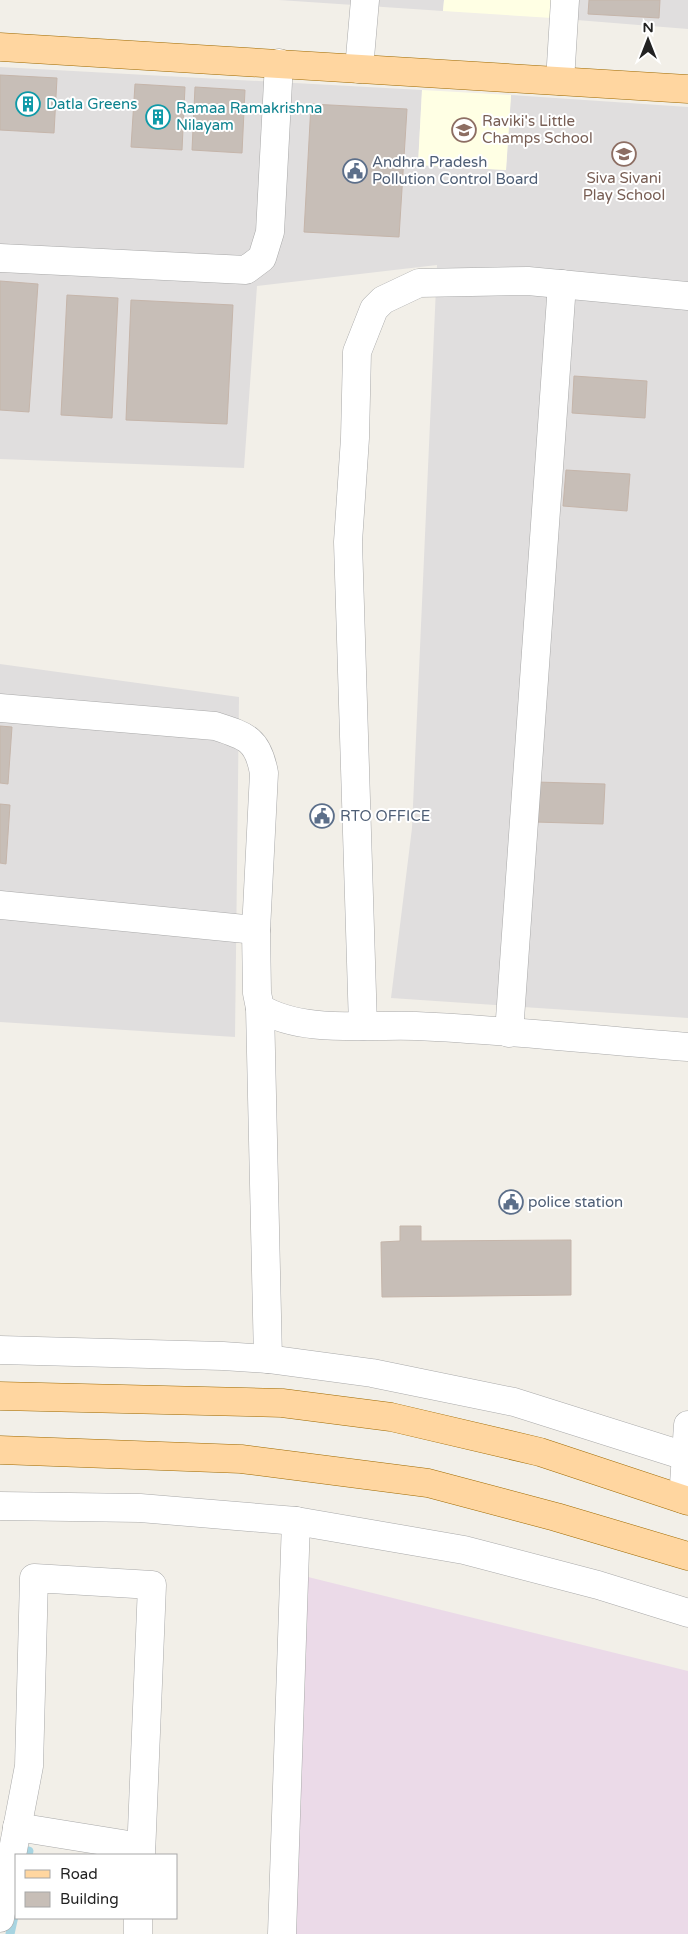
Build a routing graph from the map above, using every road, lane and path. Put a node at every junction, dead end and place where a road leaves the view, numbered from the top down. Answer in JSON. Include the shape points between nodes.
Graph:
{"nodes":[{"id":1,"x":365,"y":0,"type":"edge"},
{"id":2,"x":565,"y":0,"type":"edge"},
{"id":3,"x":0,"y":47,"type":"edge"},
{"id":4,"x":279,"y":63,"type":"junction"},
{"id":5,"x":359,"y":69,"type":"junction"},
{"id":6,"x":560,"y":81,"type":"junction"},
{"id":7,"x":688,"y":89,"type":"edge"},
{"id":8,"x":0,"y":258,"type":"edge"},
{"id":9,"x":562,"y":284,"type":"junction"},
{"id":10,"x":688,"y":296,"type":"edge"},
{"id":11,"x":0,"y":708,"type":"edge"},
{"id":12,"x":0,"y":905,"type":"edge"},
{"id":13,"x":256,"y":930,"type":"junction"},
{"id":14,"x":260,"y":1008,"type":"junction"},
{"id":15,"x":363,"y":1026,"type":"junction"},
{"id":16,"x":509,"y":1033,"type":"junction"},
{"id":17,"x":688,"y":1047,"type":"edge"},
{"id":18,"x":0,"y":1350,"type":"edge"},
{"id":19,"x":268,"y":1359,"type":"junction"},
{"id":20,"x":0,"y":1396,"type":"edge"},
{"id":21,"x":688,"y":1425,"type":"edge"},
{"id":22,"x":0,"y":1450,"type":"edge"},
{"id":23,"x":687,"y":1456,"type":"edge"},
{"id":24,"x":685,"y":1500,"type":"edge"},
{"id":25,"x":0,"y":1506,"type":"edge"},
{"id":26,"x":296,"y":1521,"type":"junction"},
{"id":27,"x":688,"y":1556,"type":"edge"},
{"id":28,"x":688,"y":1614,"type":"edge"},
{"id":29,"x":17,"y":1827,"type":"junction"},
{"id":30,"x":141,"y":1851,"type":"edge"},
{"id":31,"x":0,"y":1918,"type":"edge"},
{"id":32,"x":138,"y":1919,"type":"edge"},
{"id":33,"x":138,"y":1934,"type":"edge"},
{"id":34,"x":282,"y":1934,"type":"edge"}],
"edges":[{"from":1,"to":5,"type":"street"},
{"from":2,"to":6,"type":"street"},
{"from":3,"to":4,"type":"main road"},
{"from":4,"to":5,"type":"main road"},
{"from":4,"to":8,"type":"street","via":[[270,232],[262,258],[246,270]]},
{"from":5,"to":6,"type":"main road"},
{"from":6,"to":7,"type":"main road"},
{"from":9,"to":10,"type":"street"},
{"from":9,"to":15,"type":"street","via":[[528,281],[419,283],[383,300],[374,309],[357,352],[348,542]]},
{"from":9,"to":16,"type":"street"},
{"from":11,"to":13,"type":"street","via":[[215,726],[242,734],[253,742],[261,756],[264,773]]},
{"from":12,"to":13,"type":"street"},
{"from":13,"to":14,"type":"street"},
{"from":14,"to":15,"type":"street","via":[[286,1021]]},
{"from":14,"to":19,"type":"street"},
{"from":15,"to":16,"type":"street","via":[[416,1026]]},
{"from":16,"to":17,"type":"street"},
{"from":18,"to":19,"type":"street"},
{"from":19,"to":23,"type":"street","via":[[372,1373],[489,1396]]},
{"from":20,"to":24,"type":"main road","via":[[282,1403],[391,1418],[540,1452]]},
{"from":21,"to":23,"type":"street"},
{"from":22,"to":27,"type":"main road","via":[[241,1459],[428,1483]]},
{"from":23,"to":24,"type":"street"},
{"from":25,"to":26,"type":"street","via":[[140,1508]]},
{"from":26,"to":28,"type":"street","via":[[464,1550],[598,1585]]},
{"from":26,"to":34,"type":"street"},
{"from":29,"to":30,"type":"street"},
{"from":29,"to":30,"type":"street","via":[[29,1766],[34,1578],[152,1585]]},
{"from":29,"to":31,"type":"street"},
{"from":32,"to":33,"type":"street"}]}
